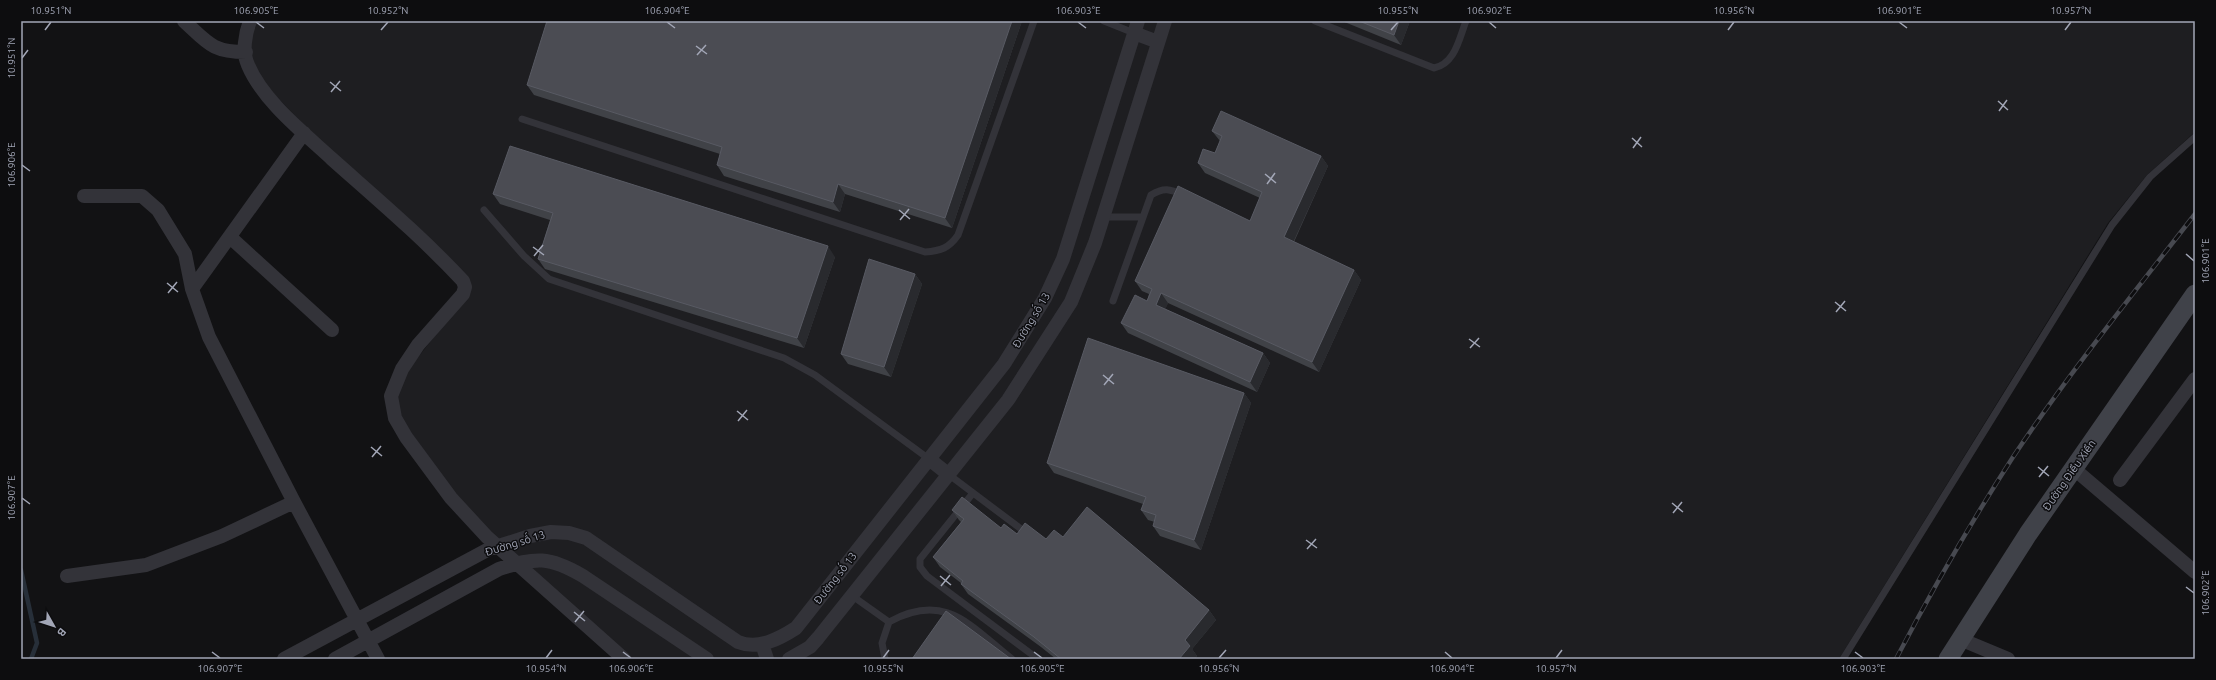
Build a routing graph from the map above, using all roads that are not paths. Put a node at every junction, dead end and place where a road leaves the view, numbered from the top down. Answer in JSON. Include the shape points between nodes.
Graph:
{"nodes":[{"id":1,"x":184,"y":21,"type":"edge"},
{"id":2,"x":250,"y":21,"type":"edge"},
{"id":3,"x":1034,"y":21,"type":"edge"},
{"id":4,"x":1104,"y":21,"type":"edge"},
{"id":5,"x":1165,"y":21,"type":"edge"},
{"id":6,"x":1315,"y":21,"type":"edge"},
{"id":7,"x":1466,"y":21,"type":"edge"},
{"id":8,"x":1136,"y":27,"type":"edge"},
{"id":9,"x":1158,"y":42,"type":"junction"},
{"id":10,"x":246,"y":52,"type":"junction"},
{"id":11,"x":522,"y":119,"type":"dead end"},
{"id":12,"x":304,"y":133,"type":"junction"},
{"id":13,"x":2195,"y":137,"type":"edge"},
{"id":14,"x":84,"y":196,"type":"dead end"},
{"id":15,"x":1191,"y":199,"type":"edge"},
{"id":16,"x":484,"y":210,"type":"dead end"},
{"id":17,"x":1104,"y":217,"type":"junction"},
{"id":18,"x":1142,"y":217,"type":"junction"},
{"id":19,"x":230,"y":237,"type":"junction"},
{"id":20,"x":192,"y":289,"type":"junction"},
{"id":21,"x":2195,"y":294,"type":"edge"},
{"id":22,"x":1113,"y":301,"type":"dead end"},
{"id":23,"x":332,"y":330,"type":"dead end"},
{"id":24,"x":2195,"y":379,"type":"edge"},
{"id":25,"x":929,"y":459,"type":"junction"},
{"id":26,"x":2073,"y":468,"type":"junction"},
{"id":27,"x":948,"y":474,"type":"junction"},
{"id":28,"x":2120,"y":480,"type":"dead end"},
{"id":29,"x":973,"y":494,"type":"junction"},
{"id":30,"x":294,"y":502,"type":"junction"},
{"id":31,"x":1025,"y":532,"type":"edge"},
{"id":32,"x":498,"y":546,"type":"junction"},
{"id":33,"x":517,"y":563,"type":"junction"},
{"id":34,"x":2195,"y":572,"type":"edge"},
{"id":35,"x":67,"y":576,"type":"dead end"},
{"id":36,"x":851,"y":595,"type":"junction"},
{"id":37,"x":357,"y":620,"type":"junction"},
{"id":38,"x":889,"y":622,"type":"junction"},
{"id":39,"x":1960,"y":639,"type":"junction"},
{"id":40,"x":369,"y":641,"type":"junction"},
{"id":41,"x":762,"y":644,"type":"junction"},
{"id":42,"x":284,"y":659,"type":"edge"},
{"id":43,"x":335,"y":659,"type":"edge"},
{"id":44,"x":378,"y":659,"type":"edge"},
{"id":45,"x":624,"y":659,"type":"edge"},
{"id":46,"x":707,"y":659,"type":"edge"},
{"id":47,"x":768,"y":659,"type":"edge"},
{"id":48,"x":789,"y":659,"type":"edge"},
{"id":49,"x":885,"y":659,"type":"edge"},
{"id":50,"x":1012,"y":659,"type":"edge"},
{"id":51,"x":1038,"y":659,"type":"edge"},
{"id":52,"x":1843,"y":659,"type":"edge"},
{"id":53,"x":1948,"y":659,"type":"edge"},
{"id":54,"x":2008,"y":659,"type":"edge"}],
"edges":[{"from":1,"to":10,"type":"street","via":[[212,48],[227,52]]},
{"from":2,"to":10,"type":"street","via":[[244,36]]},
{"from":3,"to":11,"type":"lane","via":[[958,234],[950,246],[939,251],[925,252]]},
{"from":4,"to":8,"type":"lane"},
{"from":5,"to":9,"type":"street"},
{"from":6,"to":7,"type":"lane","via":[[1434,68],[1447,63],[1454,53]]},
{"from":8,"to":9,"type":"street"},
{"from":8,"to":25,"type":"street","name":"Đường số 13","via":[[1063,259],[1045,298],[1004,364]]},
{"from":9,"to":17,"type":"street"},
{"from":10,"to":12,"type":"street","via":[[247,64],[258,86]]},
{"from":12,"to":19,"type":"street"},
{"from":12,"to":32,"type":"street","via":[[436,253],[463,281],[463,294],[410,357],[391,396],[395,418],[406,437],[451,498]]},
{"from":13,"to":52,"type":"lane","via":[[2150,177],[2112,225]]},
{"from":14,"to":20,"type":"street","via":[[142,196],[158,210],[185,254]]},
{"from":15,"to":18,"type":"lane","via":[[1170,189],[1160,190],[1151,195]]},
{"from":16,"to":25,"type":"lane","via":[[549,280],[784,358],[815,375]]},
{"from":17,"to":18,"type":"lane"},
{"from":17,"to":27,"type":"street","via":[[1070,302],[1041,351],[1008,400]]},
{"from":18,"to":22,"type":"lane"},
{"from":19,"to":20,"type":"street"},
{"from":19,"to":23,"type":"street"},
{"from":20,"to":30,"type":"street","via":[[209,336]]},
{"from":21,"to":26,"type":"street","name":"Đường Điểu Xiển"},
{"from":24,"to":28,"type":"street"},
{"from":25,"to":27,"type":"street"},
{"from":25,"to":41,"type":"street","name":"Đường số 13","via":[[796,628],[779,639]]},
{"from":26,"to":34,"type":"street"},
{"from":26,"to":39,"type":"street","name":"Đường Điểu Xiển"},
{"from":27,"to":29,"type":"lane"},
{"from":27,"to":36,"type":"street"},
{"from":29,"to":31,"type":"lane"},
{"from":29,"to":51,"type":"lane","via":[[920,559],[920,567],[927,576]]},
{"from":30,"to":35,"type":"street","via":[[222,536],[146,565]]},
{"from":30,"to":37,"type":"street"},
{"from":32,"to":33,"type":"street"},
{"from":32,"to":37,"type":"street","name":"Đường số 13"},
{"from":32,"to":41,"type":"street","name":"Đường số 13","via":[[551,532],[569,533],[586,538],[738,642],[746,645]]},
{"from":33,"to":40,"type":"street","name":"Đường số 13","via":[[499,569]]},
{"from":33,"to":45,"type":"street"},
{"from":33,"to":46,"type":"street","name":"Đường số 13","via":[[542,559],[562,564]]},
{"from":36,"to":38,"type":"lane"},
{"from":36,"to":48,"type":"street","via":[[810,647]]},
{"from":37,"to":40,"type":"street"},
{"from":37,"to":42,"type":"street","name":"Đường số 13"},
{"from":38,"to":49,"type":"lane","via":[[882,643]]},
{"from":38,"to":50,"type":"lane","via":[[907,612],[944,610],[958,616]]},
{"from":39,"to":53,"type":"street","name":"Đường Điểu Xiển"},
{"from":39,"to":54,"type":"street"},
{"from":40,"to":43,"type":"street","name":"Đường số 13"},
{"from":40,"to":44,"type":"street"},
{"from":41,"to":47,"type":"street"}]}
